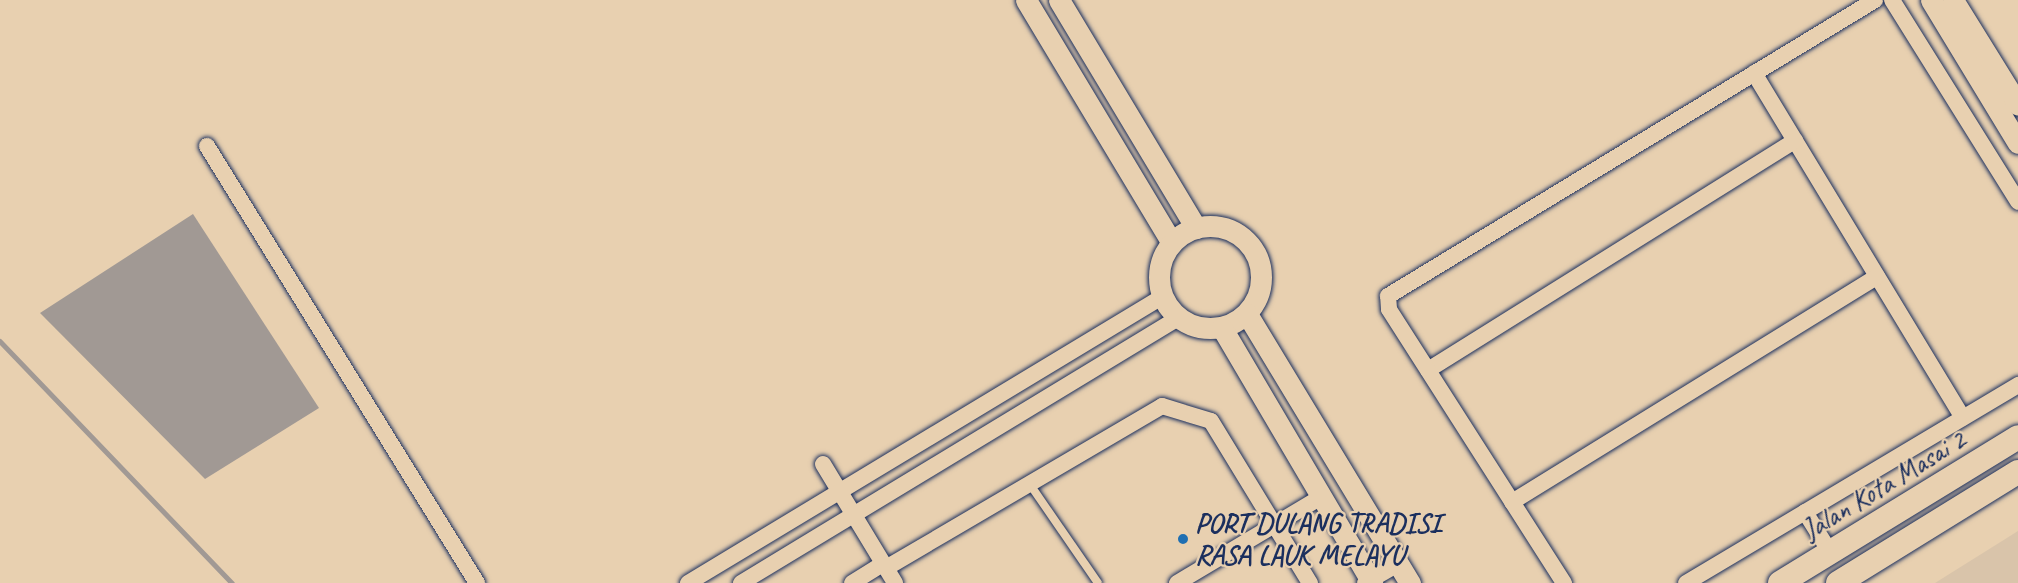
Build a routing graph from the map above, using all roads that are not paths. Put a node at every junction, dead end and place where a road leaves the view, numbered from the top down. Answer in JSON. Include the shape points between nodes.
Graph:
{"nodes":[{"id":1,"x":1026,"y":0,"type":"edge"},
{"id":2,"x":1059,"y":0,"type":"edge"},
{"id":3,"x":1875,"y":0,"type":"edge"},
{"id":4,"x":1892,"y":0,"type":"edge"},
{"id":5,"x":1931,"y":0,"type":"edge"},
{"id":6,"x":1953,"y":0,"type":"edge"},
{"id":7,"x":1754,"y":73,"type":"junction"},
{"id":8,"x":2018,"y":105,"type":"edge"},
{"id":9,"x":1795,"y":141,"type":"junction"},
{"id":10,"x":2018,"y":143,"type":"edge"},
{"id":11,"x":207,"y":146,"type":"dead end"},
{"id":12,"x":2017,"y":197,"type":"edge"},
{"id":13,"x":1196,"y":228,"type":"junction"},
{"id":14,"x":1172,"y":243,"type":"junction"},
{"id":15,"x":1877,"y":277,"type":"junction"},
{"id":16,"x":1162,"y":297,"type":"junction"},
{"id":17,"x":1247,"y":314,"type":"junction"},
{"id":18,"x":1178,"y":318,"type":"junction"},
{"id":19,"x":1222,"y":328,"type":"junction"},
{"id":20,"x":1428,"y":370,"type":"junction"},
{"id":21,"x":2018,"y":385,"type":"edge"},
{"id":22,"x":1963,"y":418,"type":"junction"},
{"id":23,"x":2018,"y":437,"type":"edge"},
{"id":24,"x":823,"y":464,"type":"dead end"},
{"id":25,"x":2018,"y":472,"type":"edge"},
{"id":26,"x":1029,"y":483,"type":"junction"},
{"id":27,"x":838,"y":492,"type":"junction"},
{"id":28,"x":1321,"y":497,"type":"junction"},
{"id":29,"x":1512,"y":502,"type":"junction"},
{"id":30,"x":1805,"y":512,"type":"junction"},
{"id":31,"x":853,"y":515,"type":"junction"},
{"id":32,"x":1274,"y":525,"type":"junction"},
{"id":33,"x":1830,"y":552,"type":"junction"},
{"id":34,"x":1399,"y":563,"type":"junction"},
{"id":35,"x":885,"y":566,"type":"junction"},
{"id":36,"x":1369,"y":582,"type":"edge"},
{"id":37,"x":477,"y":583,"type":"edge"},
{"id":38,"x":688,"y":583,"type":"edge"},
{"id":39,"x":741,"y":583,"type":"edge"},
{"id":40,"x":852,"y":583,"type":"edge"},
{"id":41,"x":895,"y":583,"type":"edge"},
{"id":42,"x":1098,"y":583,"type":"edge"},
{"id":43,"x":1177,"y":583,"type":"edge"},
{"id":44,"x":1310,"y":583,"type":"edge"},
{"id":45,"x":1410,"y":583,"type":"edge"},
{"id":46,"x":1564,"y":583,"type":"edge"},
{"id":47,"x":1686,"y":583,"type":"edge"},
{"id":48,"x":1780,"y":583,"type":"edge"},
{"id":49,"x":1838,"y":583,"type":"edge"}],
"edges":[{"from":1,"to":14,"type":"street"},
{"from":2,"to":13,"type":"street"},
{"from":3,"to":7,"type":"street"},
{"from":4,"to":12,"type":"street"},
{"from":5,"to":10,"type":"street"},
{"from":6,"to":8,"type":"street"},
{"from":7,"to":9,"type":"street"},
{"from":7,"to":20,"type":"street","via":[[1394,290],[1387,302],[1389,309]]},
{"from":9,"to":15,"type":"street"},
{"from":9,"to":20,"type":"street"},
{"from":11,"to":37,"type":"street"},
{"from":13,"to":14,"type":"street"},
{"from":13,"to":17,"type":"street","via":[[1229,229],[1255,251],[1262,284]]},
{"from":14,"to":16,"type":"street","via":[[1158,278]]},
{"from":15,"to":22,"type":"street"},
{"from":15,"to":29,"type":"street"},
{"from":16,"to":18,"type":"street"},
{"from":16,"to":27,"type":"street"},
{"from":17,"to":19,"type":"street"},
{"from":17,"to":34,"type":"street"},
{"from":18,"to":19,"type":"street","via":[[1192,326]]},
{"from":18,"to":31,"type":"street"},
{"from":19,"to":28,"type":"street"},
{"from":20,"to":29,"type":"street"},
{"from":21,"to":22,"type":"street"},
{"from":22,"to":30,"type":"street"},
{"from":23,"to":33,"type":"main road","name":"Jalan Kota Masai 2"},
{"from":24,"to":27,"type":"street"},
{"from":25,"to":49,"type":"main road","name":"Jalan Kota Masai 2"},
{"from":26,"to":32,"type":"street","via":[[1162,406],[1211,421]]},
{"from":26,"to":35,"type":"street"},
{"from":26,"to":42,"type":"lane"},
{"from":27,"to":31,"type":"street"},
{"from":27,"to":38,"type":"street"},
{"from":28,"to":32,"type":"street"},
{"from":28,"to":36,"type":"street"},
{"from":29,"to":46,"type":"street"},
{"from":30,"to":33,"type":"street"},
{"from":30,"to":47,"type":"street"},
{"from":31,"to":35,"type":"street"},
{"from":31,"to":39,"type":"street"},
{"from":32,"to":43,"type":"street"},
{"from":32,"to":44,"type":"street"},
{"from":33,"to":48,"type":"main road","name":"Jalan Kota Masai 2"},
{"from":34,"to":36,"type":"street"},
{"from":34,"to":45,"type":"street"},
{"from":35,"to":40,"type":"street"},
{"from":35,"to":41,"type":"street"}]}
